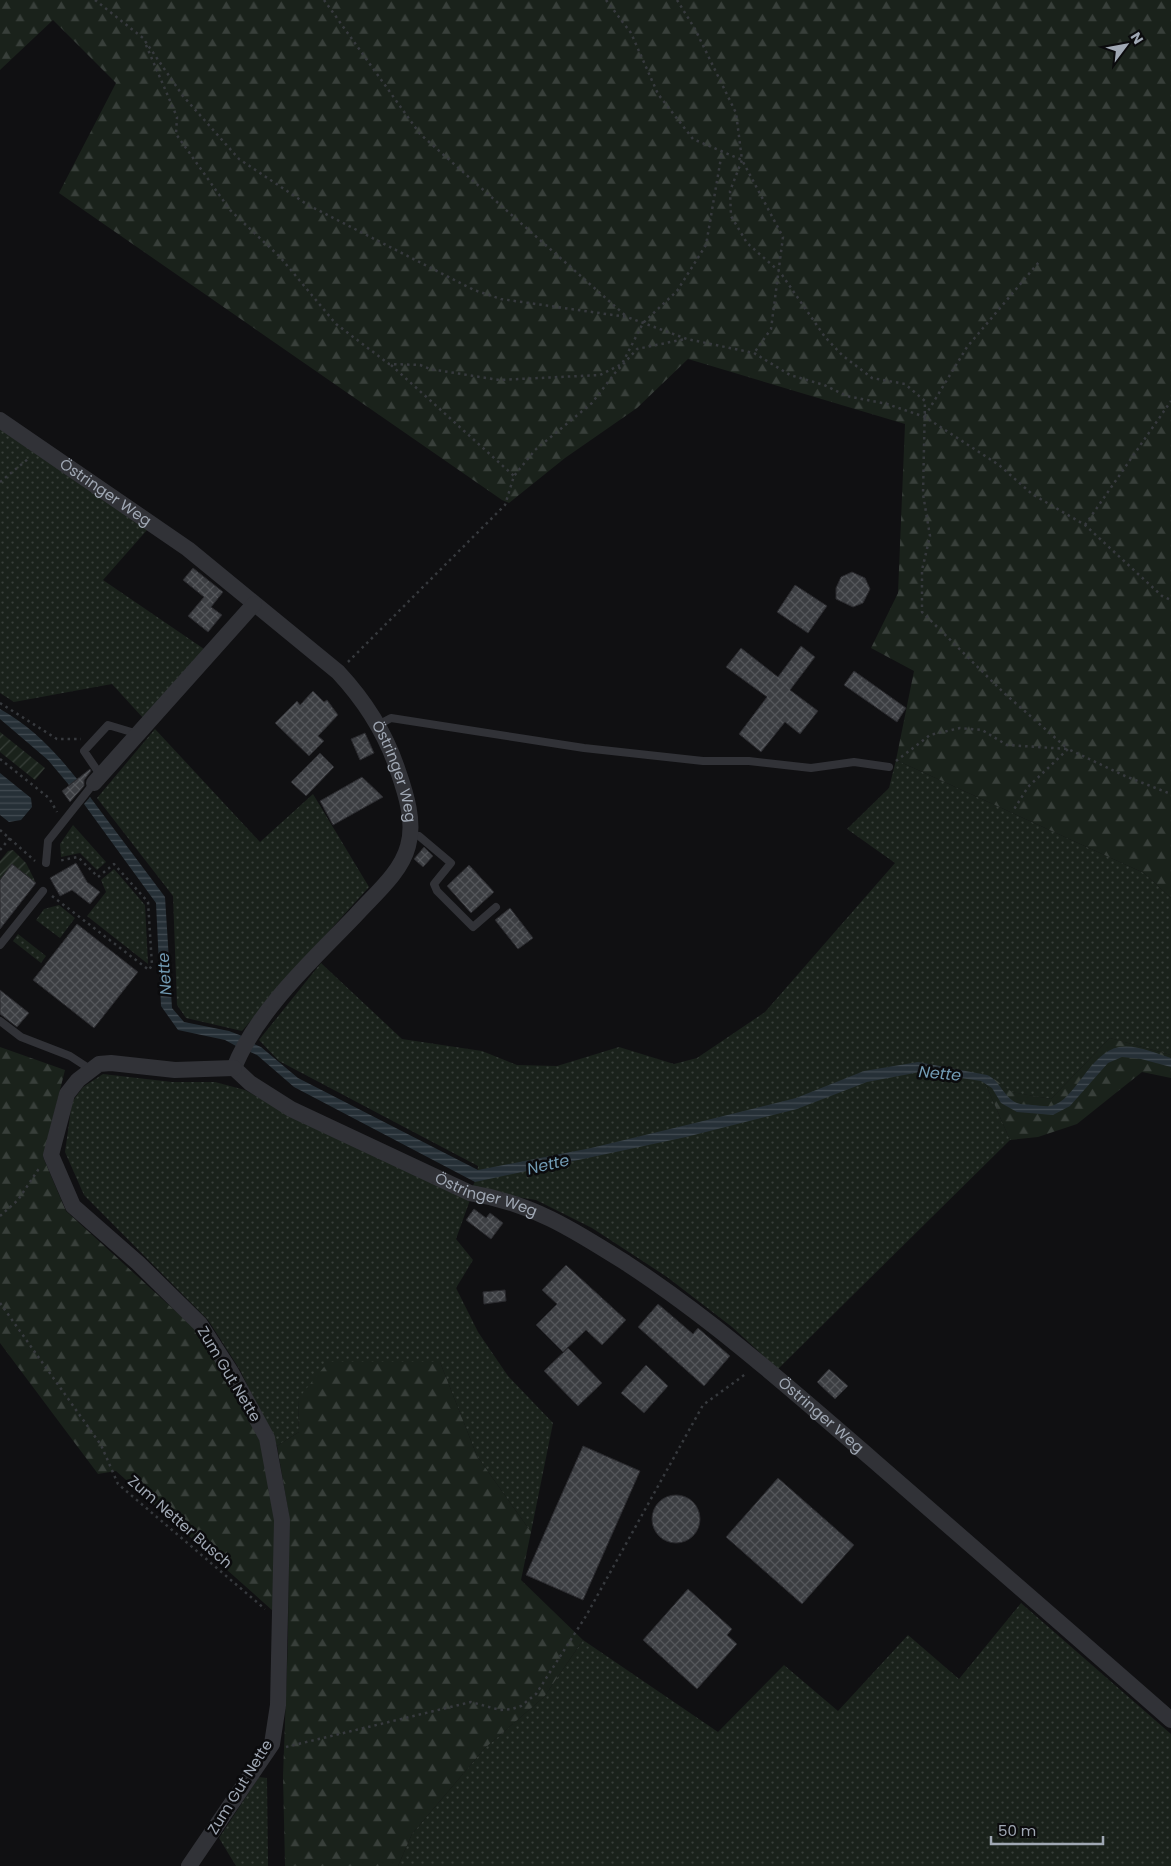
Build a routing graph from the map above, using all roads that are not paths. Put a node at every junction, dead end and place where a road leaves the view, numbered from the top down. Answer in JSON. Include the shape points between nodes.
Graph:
{"nodes":[{"id":1,"x":0,"y":420,"type":"edge"},
{"id":2,"x":254,"y":604,"type":"junction"},
{"id":3,"x":378,"y":726,"type":"junction"},
{"id":4,"x":138,"y":734,"type":"junction"},
{"id":5,"x":889,"y":767,"type":"road end"},
{"id":6,"x":98,"y":780,"type":"junction"},
{"id":7,"x":410,"y":835,"type":"junction"},
{"id":8,"x":46,"y":863,"type":"road end"},
{"id":9,"x":43,"y":891,"type":"road end"},
{"id":10,"x":496,"y":907,"type":"dead end"},
{"id":11,"x":0,"y":945,"type":"edge"},
{"id":12,"x":0,"y":1021,"type":"edge"},
{"id":13,"x":236,"y":1062,"type":"junction"},
{"id":14,"x":90,"y":1069,"type":"junction"},
{"id":15,"x":1171,"y":1720,"type":"edge"},
{"id":16,"x":189,"y":1866,"type":"edge"}],
"edges":[{"from":1,"to":2,"type":"street","name":"Östringer Weg","via":[[181,544]]},
{"from":2,"to":3,"type":"street","name":"Östringer Weg","via":[[338,672],[357,692]]},
{"from":2,"to":4,"type":"street"},
{"from":3,"to":5,"type":"lane","via":[[392,718],[584,748],[703,761],[749,761],[811,768],[854,762]]},
{"from":3,"to":7,"type":"street","name":"Östringer Weg","via":[[393,754],[405,790]]},
{"from":4,"to":6,"type":"street"},
{"from":4,"to":6,"type":"lane","via":[[108,725],[84,751]]},
{"from":6,"to":8,"type":"lane","via":[[48,841]]},
{"from":7,"to":10,"type":"lane","via":[[419,836],[451,863],[434,884],[473,927]]},
{"from":7,"to":13,"type":"street","name":"Östringer Weg","via":[[403,857],[385,884],[299,975],[258,1025]]},
{"from":9,"to":11,"type":"lane"},
{"from":12,"to":14,"type":"lane","via":[[21,1037],[70,1056]]},
{"from":13,"to":14,"type":"street","via":[[175,1070],[111,1063]]},
{"from":13,"to":15,"type":"street","name":"Östringer Weg","via":[[250,1083],[291,1109],[470,1193],[501,1198],[533,1209],[584,1236],[659,1284],[760,1363]]},
{"from":14,"to":16,"type":"street","name":"Zum Gut Nette","via":[[67,1094],[51,1155],[73,1206],[200,1324],[231,1372],[267,1438],[282,1520],[278,1705],[272,1744]]}]}
